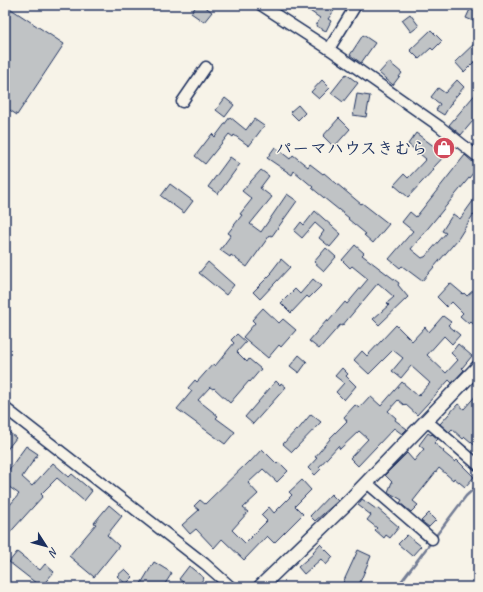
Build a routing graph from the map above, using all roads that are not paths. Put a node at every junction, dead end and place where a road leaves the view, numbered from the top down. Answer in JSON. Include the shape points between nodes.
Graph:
{"nodes":[{"id":1,"x":261,"y":5,"type":"edge"},
{"id":2,"x":356,"y":5,"type":"edge"},
{"id":3,"x":329,"y":49,"type":"junction"},
{"id":4,"x":206,"y":67,"type":"dead end"},
{"id":5,"x":182,"y":102,"type":"dead end"},
{"id":6,"x":478,"y":157,"type":"edge"},
{"id":7,"x":478,"y":368,"type":"edge"},
{"id":8,"x":5,"y":408,"type":"edge"},
{"id":9,"x":427,"y":421,"type":"junction"},
{"id":10,"x":478,"y":466,"type":"edge"},
{"id":11,"x":366,"y":483,"type":"junction"},
{"id":12,"x":432,"y":539,"type":"dead end"},
{"id":13,"x":232,"y":587,"type":"edge"},
{"id":14,"x":260,"y":587,"type":"edge"}],
"edges":[{"from":1,"to":3,"type":"street"},
{"from":2,"to":3,"type":"street"},
{"from":3,"to":6,"type":"street","via":[[439,126]]},
{"from":4,"to":5,"type":"street"},
{"from":7,"to":9,"type":"street"},
{"from":8,"to":13,"type":"street"},
{"from":9,"to":10,"type":"street"},
{"from":9,"to":11,"type":"street"},
{"from":11,"to":12,"type":"street"},
{"from":11,"to":14,"type":"street"}]}
